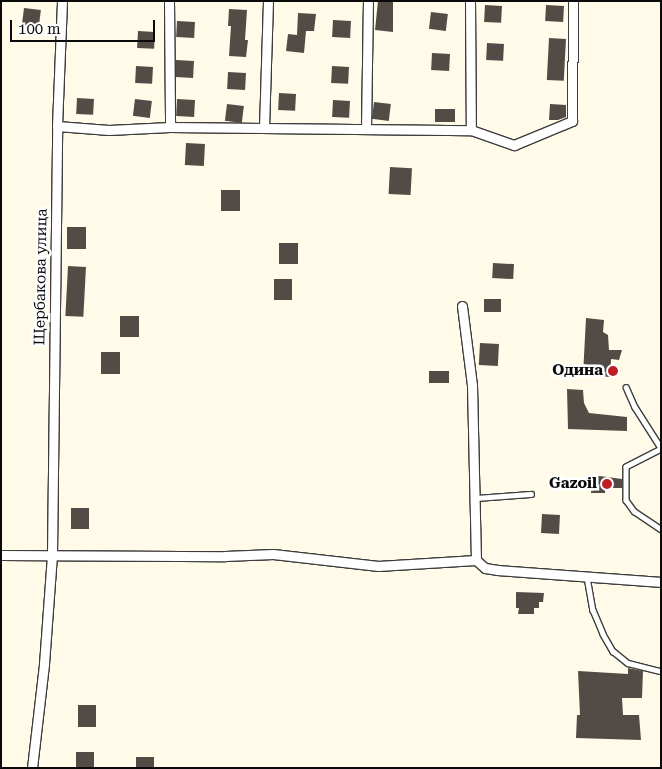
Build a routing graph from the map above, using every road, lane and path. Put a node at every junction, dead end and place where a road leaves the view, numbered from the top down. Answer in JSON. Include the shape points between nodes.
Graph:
{"nodes":[{"id":1,"x":62,"y":1,"type":"edge"},
{"id":2,"x":168,"y":1,"type":"edge"},
{"id":3,"x":268,"y":1,"type":"edge"},
{"id":4,"x":368,"y":1,"type":"edge"},
{"id":5,"x":470,"y":1,"type":"edge"},
{"id":6,"x":573,"y":1,"type":"edge"},
{"id":7,"x":57,"y":126,"type":"junction"},
{"id":8,"x":170,"y":127,"type":"junction"},
{"id":9,"x":264,"y":128,"type":"junction"},
{"id":10,"x":366,"y":128,"type":"junction"},
{"id":11,"x":471,"y":130,"type":"junction"},
{"id":12,"x":462,"y":306,"type":"dead end"},
{"id":13,"x":626,"y":387,"type":"dead end"},
{"id":14,"x":661,"y":449,"type":"edge"},
{"id":15,"x":531,"y":494,"type":"dead end"},
{"id":16,"x":475,"y":498,"type":"junction"},
{"id":17,"x":661,"y":529,"type":"edge"},
{"id":18,"x":52,"y":554,"type":"junction"},
{"id":19,"x":1,"y":555,"type":"edge"},
{"id":20,"x":476,"y":560,"type":"junction"},
{"id":21,"x":588,"y":577,"type":"junction"},
{"id":22,"x":661,"y":582,"type":"edge"},
{"id":23,"x":661,"y":671,"type":"edge"},
{"id":24,"x":32,"y":768,"type":"edge"}],
"edges":[{"from":1,"to":7,"type":"street","name":"Щербакова улица"},
{"from":2,"to":8,"type":"street"},
{"from":3,"to":9,"type":"street"},
{"from":4,"to":10,"type":"street"},
{"from":5,"to":11,"type":"street"},
{"from":6,"to":11,"type":"street","via":[[572,121],[514,145]]},
{"from":7,"to":8,"type":"street","via":[[109,130]]},
{"from":7,"to":18,"type":"street","name":"Щербакова улица"},
{"from":8,"to":9,"type":"street"},
{"from":9,"to":10,"type":"street"},
{"from":10,"to":11,"type":"street"},
{"from":12,"to":16,"type":"street","via":[[472,385]]},
{"from":13,"to":14,"type":"lane"},
{"from":14,"to":17,"type":"lane","via":[[626,467],[626,500],[634,511]]},
{"from":15,"to":16,"type":"lane"},
{"from":16,"to":20,"type":"street"},
{"from":18,"to":19,"type":"street"},
{"from":18,"to":20,"type":"street","via":[[273,554],[378,566]]},
{"from":18,"to":24,"type":"street","name":"Щербакова улица"},
{"from":20,"to":21,"type":"street","via":[[485,568],[498,570]]},
{"from":21,"to":22,"type":"street"},
{"from":21,"to":23,"type":"lane","via":[[593,610],[614,651],[628,663]]}]}
